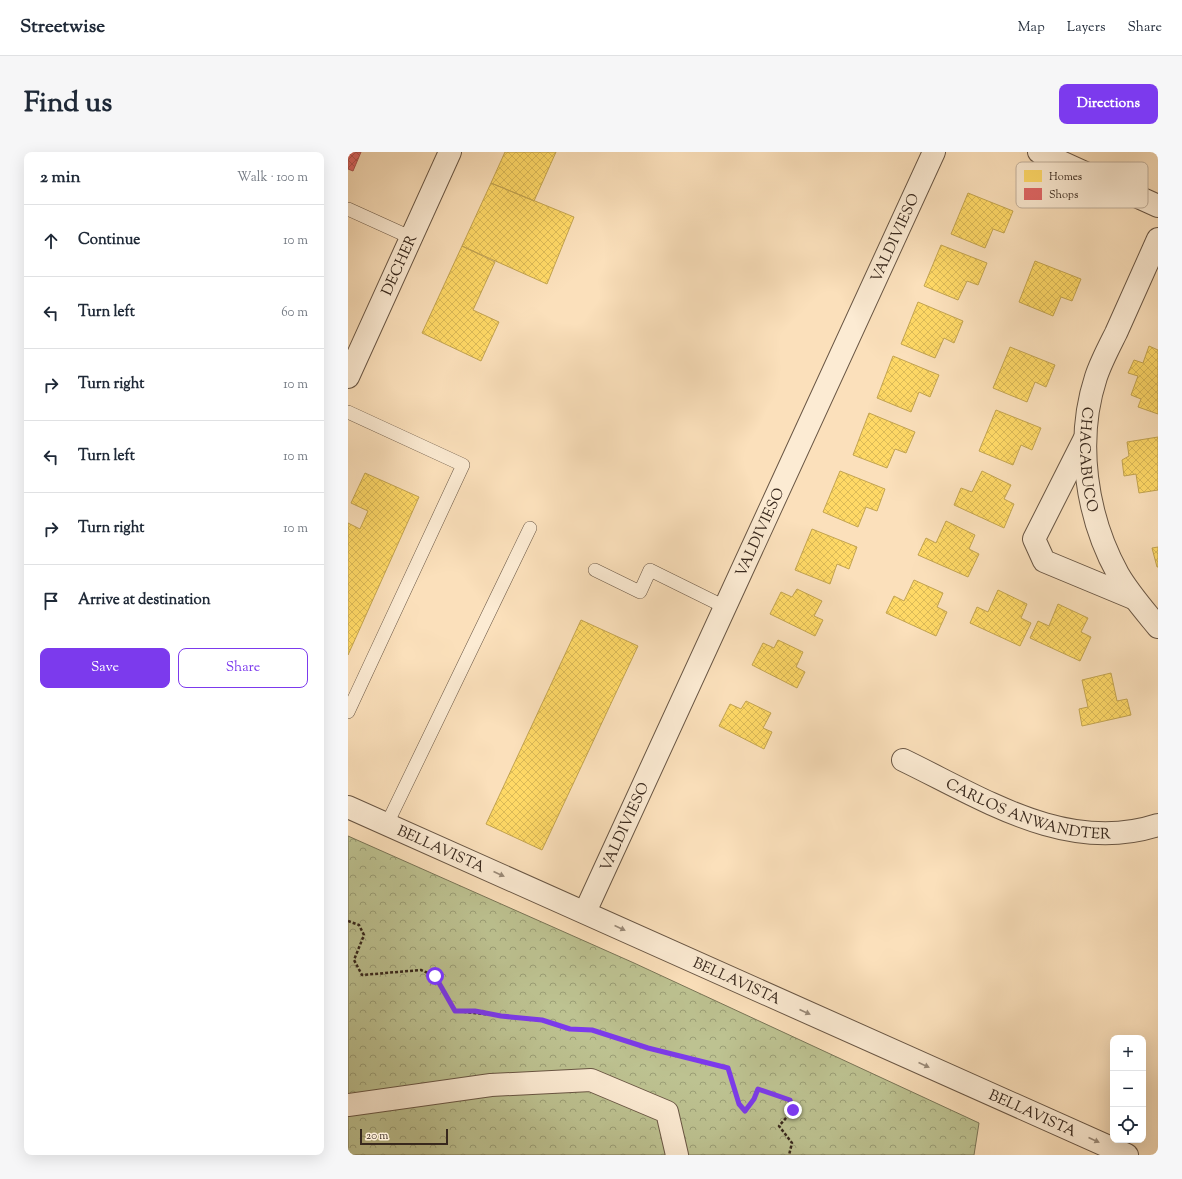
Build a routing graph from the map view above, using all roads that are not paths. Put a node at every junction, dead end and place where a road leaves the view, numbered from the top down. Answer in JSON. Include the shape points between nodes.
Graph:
{"nodes":[{"id":1,"x":450,"y":152,"type":"edge"},
{"id":2,"x":934,"y":152,"type":"edge"},
{"id":3,"x":1039,"y":152,"type":"edge"},
{"id":4,"x":1061,"y":162,"type":"edge"},
{"id":5,"x":1148,"y":201,"type":"edge"},
{"id":6,"x":1158,"y":206,"type":"edge"},
{"id":7,"x":348,"y":209,"type":"edge"},
{"id":8,"x":412,"y":238,"type":"junction"},
{"id":9,"x":1158,"y":239,"type":"edge"},
{"id":10,"x":348,"y":377,"type":"edge"},
{"id":11,"x":348,"y":412,"type":"edge"},
{"id":12,"x":1086,"y":437,"type":"junction"},
{"id":13,"x":530,"y":528,"type":"dead end"},
{"id":14,"x":595,"y":570,"type":"dead end"},
{"id":15,"x":1133,"y":598,"type":"junction"},
{"id":16,"x":725,"y":607,"type":"junction"},
{"id":17,"x":1158,"y":627,"type":"edge"},
{"id":18,"x":348,"y":712,"type":"edge"},
{"id":19,"x":903,"y":760,"type":"dead end"},
{"id":20,"x":348,"y":807,"type":"edge"},
{"id":21,"x":387,"y":824,"type":"junction"},
{"id":22,"x":1158,"y":825,"type":"edge"},
{"id":23,"x":585,"y":912,"type":"junction"},
{"id":24,"x":348,"y":1105,"type":"edge"},
{"id":25,"x":677,"y":1155,"type":"edge"},
{"id":26,"x":1126,"y":1155,"type":"edge"}],
"edges":[{"from":1,"to":8,"type":"street","name":"DECHER"},
{"from":2,"to":16,"type":"street","name":"VALDIVIESO"},
{"from":3,"to":4,"type":"street"},
{"from":5,"to":6,"type":"street"},
{"from":7,"to":8,"type":"lane"},
{"from":8,"to":10,"type":"street","name":"DECHER"},
{"from":9,"to":12,"type":"street","name":"CHACABUCO","via":[[1096,377],[1089,406]]},
{"from":11,"to":18,"type":"lane","via":[[463,465]]},
{"from":12,"to":15,"type":"street","name":"CHACABUCO","via":[[1089,494],[1096,522],[1118,574]]},
{"from":12,"to":15,"type":"street","via":[[1034,539],[1044,560]]},
{"from":13,"to":21,"type":"lane"},
{"from":14,"to":16,"type":"lane","via":[[640,592],[650,570]]},
{"from":15,"to":17,"type":"street","name":"CHACABUCO"},
{"from":16,"to":23,"type":"street","name":"VALDIVIESO"},
{"from":19,"to":22,"type":"street","name":"CARLOS ANWANDTER","via":[[1019,816],[1045,825],[1100,834]]},
{"from":20,"to":21,"type":"street","name":"BELLAVISTA"},
{"from":21,"to":23,"type":"street","name":"BELLAVISTA","one_way":true},
{"from":23,"to":26,"type":"street","name":"BELLAVISTA","one_way":true},
{"from":24,"to":25,"type":"street","via":[[491,1085],[591,1080],[668,1112]]}]}
